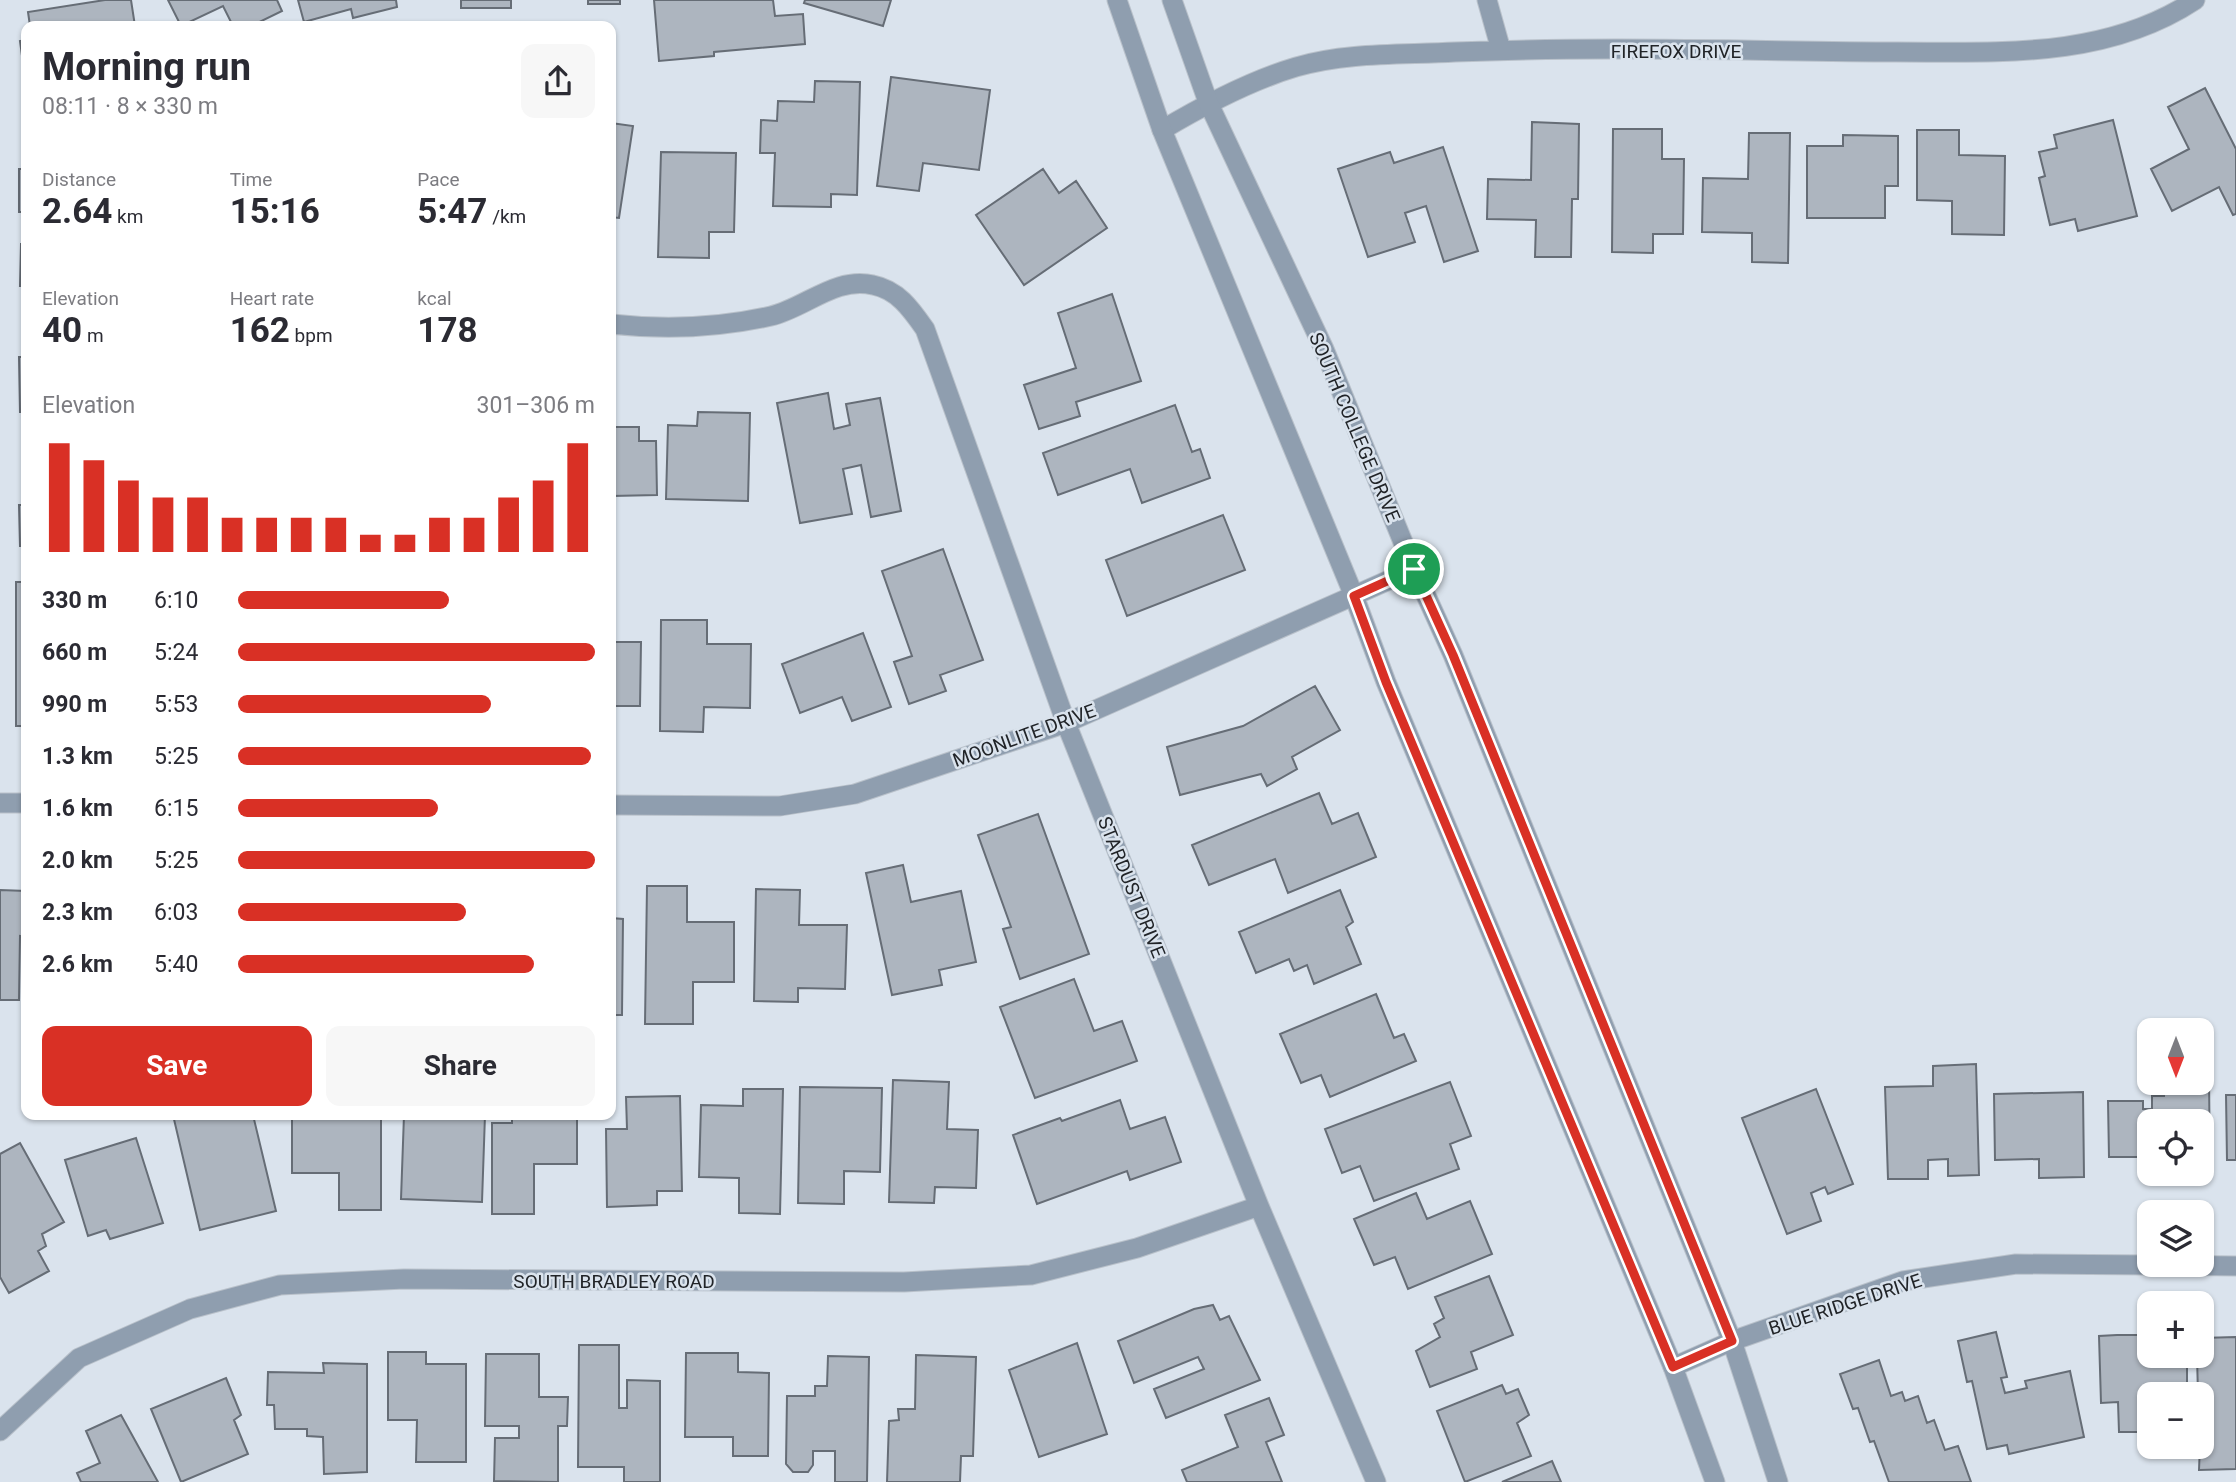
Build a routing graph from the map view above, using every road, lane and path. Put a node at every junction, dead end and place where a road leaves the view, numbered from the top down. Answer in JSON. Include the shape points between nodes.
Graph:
{"nodes":[{"id":1,"x":1117,"y":0,"type":"edge"},
{"id":2,"x":1172,"y":0,"type":"edge"},
{"id":3,"x":1487,"y":0,"type":"edge"},
{"id":4,"x":2195,"y":0,"type":"edge"},
{"id":5,"x":1501,"y":50,"type":"junction"},
{"id":6,"x":1209,"y":102,"type":"junction"},
{"id":7,"x":1162,"y":130,"type":"junction"},
{"id":8,"x":616,"y":325,"type":"edge"},
{"id":9,"x":1414,"y":569,"type":"junction"},
{"id":10,"x":1354,"y":596,"type":"junction"},
{"id":11,"x":1066,"y":723,"type":"junction"},
{"id":12,"x":0,"y":803,"type":"edge"},
{"id":13,"x":21,"y":803,"type":"edge"},
{"id":14,"x":616,"y":805,"type":"edge"},
{"id":15,"x":1259,"y":1206,"type":"junction"},
{"id":16,"x":2137,"y":1265,"type":"edge"},
{"id":17,"x":2214,"y":1266,"type":"edge"},
{"id":18,"x":2236,"y":1266,"type":"edge"},
{"id":19,"x":1732,"y":1341,"type":"junction"},
{"id":20,"x":1673,"y":1367,"type":"junction"},
{"id":21,"x":0,"y":1432,"type":"edge"},
{"id":22,"x":1376,"y":1482,"type":"edge"},
{"id":23,"x":1715,"y":1482,"type":"edge"},
{"id":24,"x":1778,"y":1482,"type":"edge"}],
"edges":[{"from":1,"to":7,"type":"street"},
{"from":2,"to":6,"type":"street","name":"SOUTH COLLEGE DRIVE"},
{"from":3,"to":5,"type":"street"},
{"from":4,"to":5,"type":"street","name":"FIREFOX DRIVE","via":[[2173,15],[2113,39],[2022,53]]},
{"from":5,"to":6,"type":"street","name":"FIREFOX DRIVE","via":[[1341,57],[1296,67]]},
{"from":6,"to":7,"type":"street","name":"FIREFOX DRIVE"},
{"from":6,"to":9,"type":"street","name":"SOUTH COLLEGE DRIVE","via":[[1324,349]]},
{"from":7,"to":10,"type":"street"},
{"from":8,"to":11,"type":"street","name":"STARDUST DRIVE","via":[[657,329],[724,324],[775,315],[834,288],[857,283],[894,292],[925,329]]},
{"from":9,"to":10,"type":"street","name":"MOONLITE DRIVE"},
{"from":9,"to":19,"type":"street","name":"SOUTH COLLEGE DRIVE"},
{"from":10,"to":11,"type":"street","name":"MOONLITE DRIVE"},
{"from":10,"to":20,"type":"street","via":[[1391,695]]},
{"from":11,"to":14,"type":"street","name":"MOONLITE DRIVE","via":[[855,794],[780,806]]},
{"from":11,"to":15,"type":"street","name":"STARDUST DRIVE"},
{"from":12,"to":13,"type":"street"},
{"from":15,"to":21,"type":"street","name":"SOUTH BRADLEY ROAD","via":[[1137,1248],[1031,1275],[904,1282],[404,1279],[280,1286],[190,1309],[79,1358]]},
{"from":15,"to":22,"type":"street","name":"STARDUST DRIVE"},
{"from":16,"to":19,"type":"street","name":"BLUE RIDGE DRIVE","via":[[2016,1264],[1903,1281]]},
{"from":17,"to":18,"type":"street","name":"BLUE RIDGE DRIVE"},
{"from":19,"to":20,"type":"street","name":"BLUE RIDGE DRIVE"},
{"from":19,"to":24,"type":"street","name":"SOUTH COLLEGE DRIVE"},
{"from":20,"to":23,"type":"street"}]}
